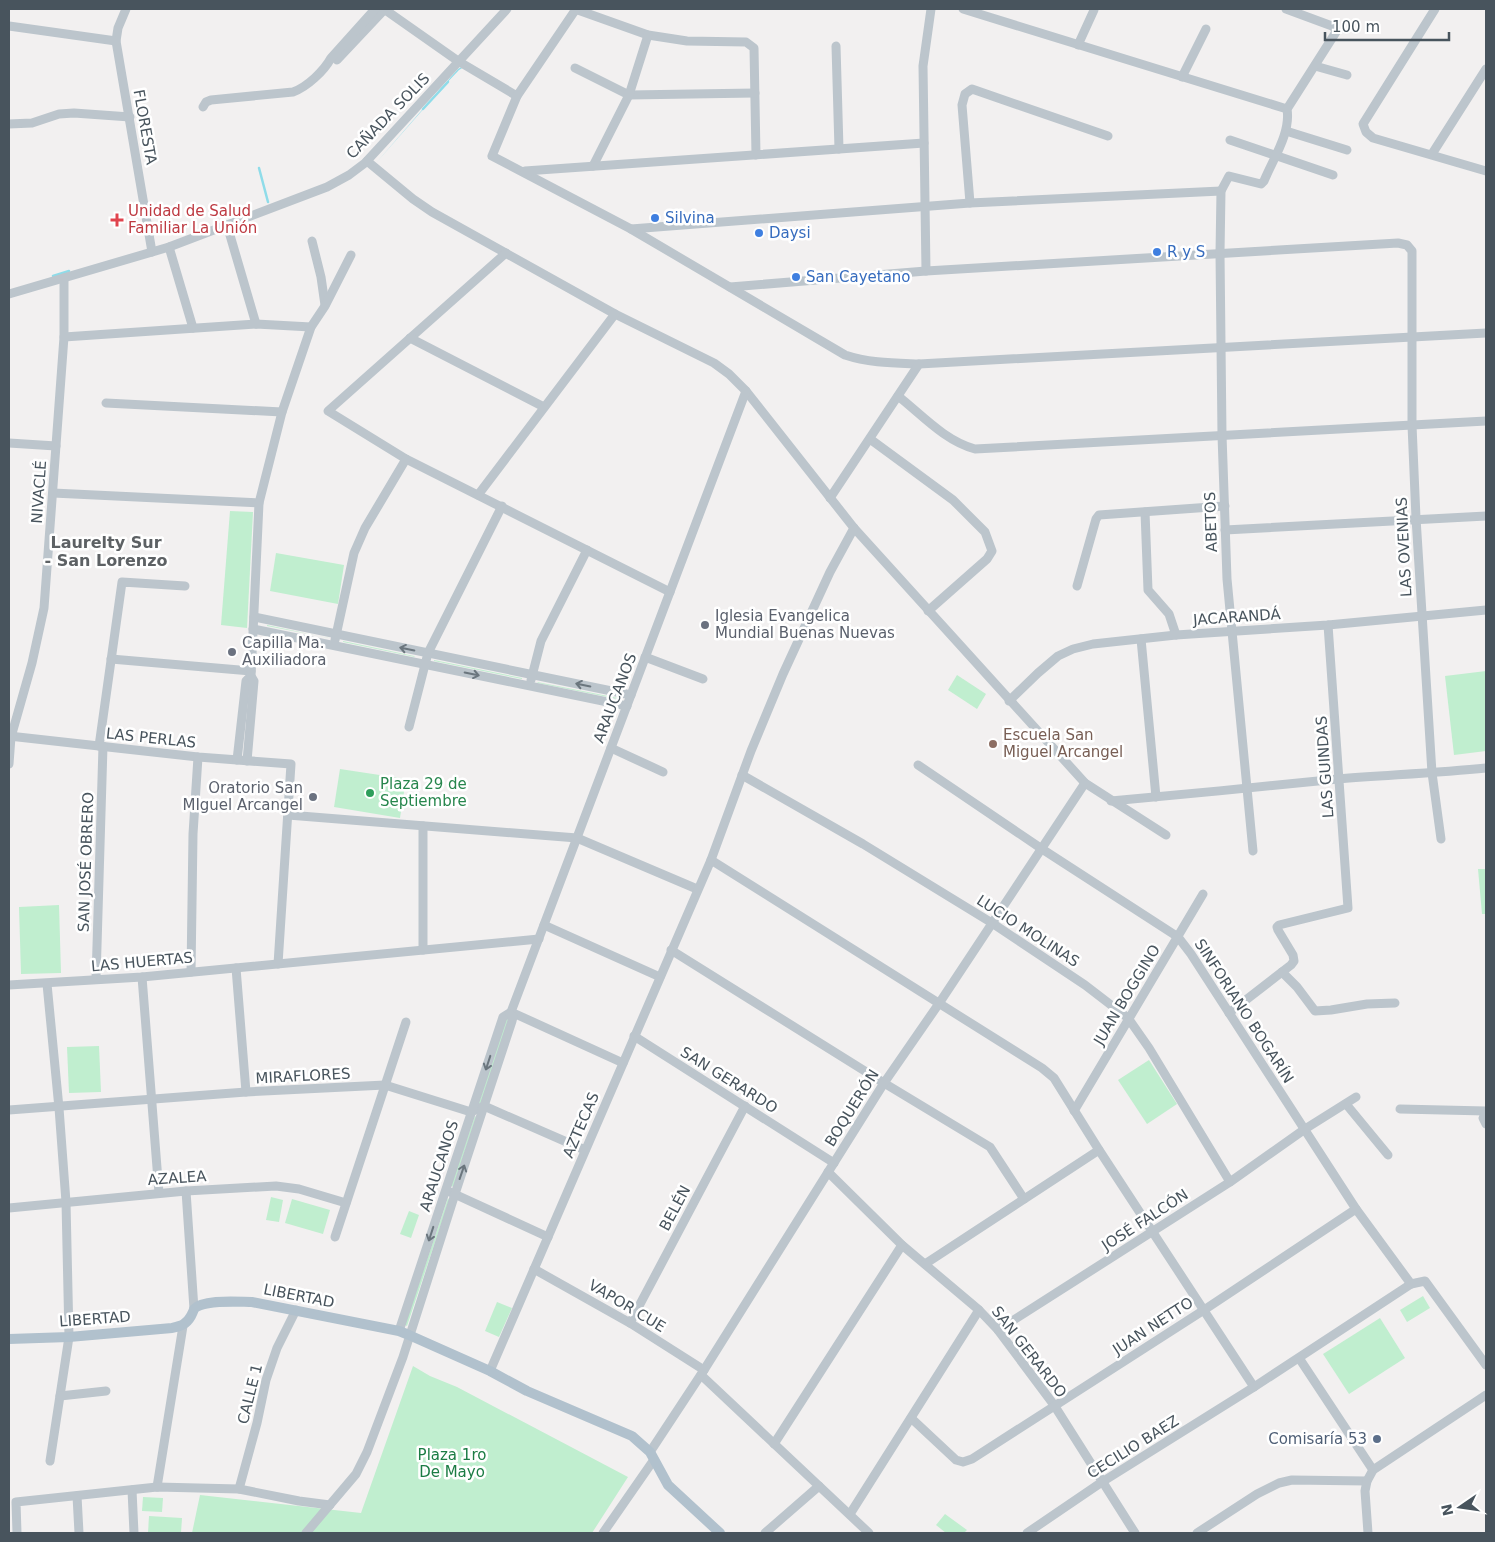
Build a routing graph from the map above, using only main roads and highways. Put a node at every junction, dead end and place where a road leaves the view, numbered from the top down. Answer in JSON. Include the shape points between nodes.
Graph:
{"nodes":[{"id":1,"x":9,"y":1339,"type":"edge"},
{"id":2,"x":720,"y":1533,"type":"edge"}],
"edges":[{"from":1,"to":2,"type":"main road","name":"LIBERTAD","via":[[172,1328],[183,1326],[194,1309],[201,1305],[229,1302],[252,1302],[410,1334],[528,1391],[632,1436],[652,1456],[668,1485]]}]}
